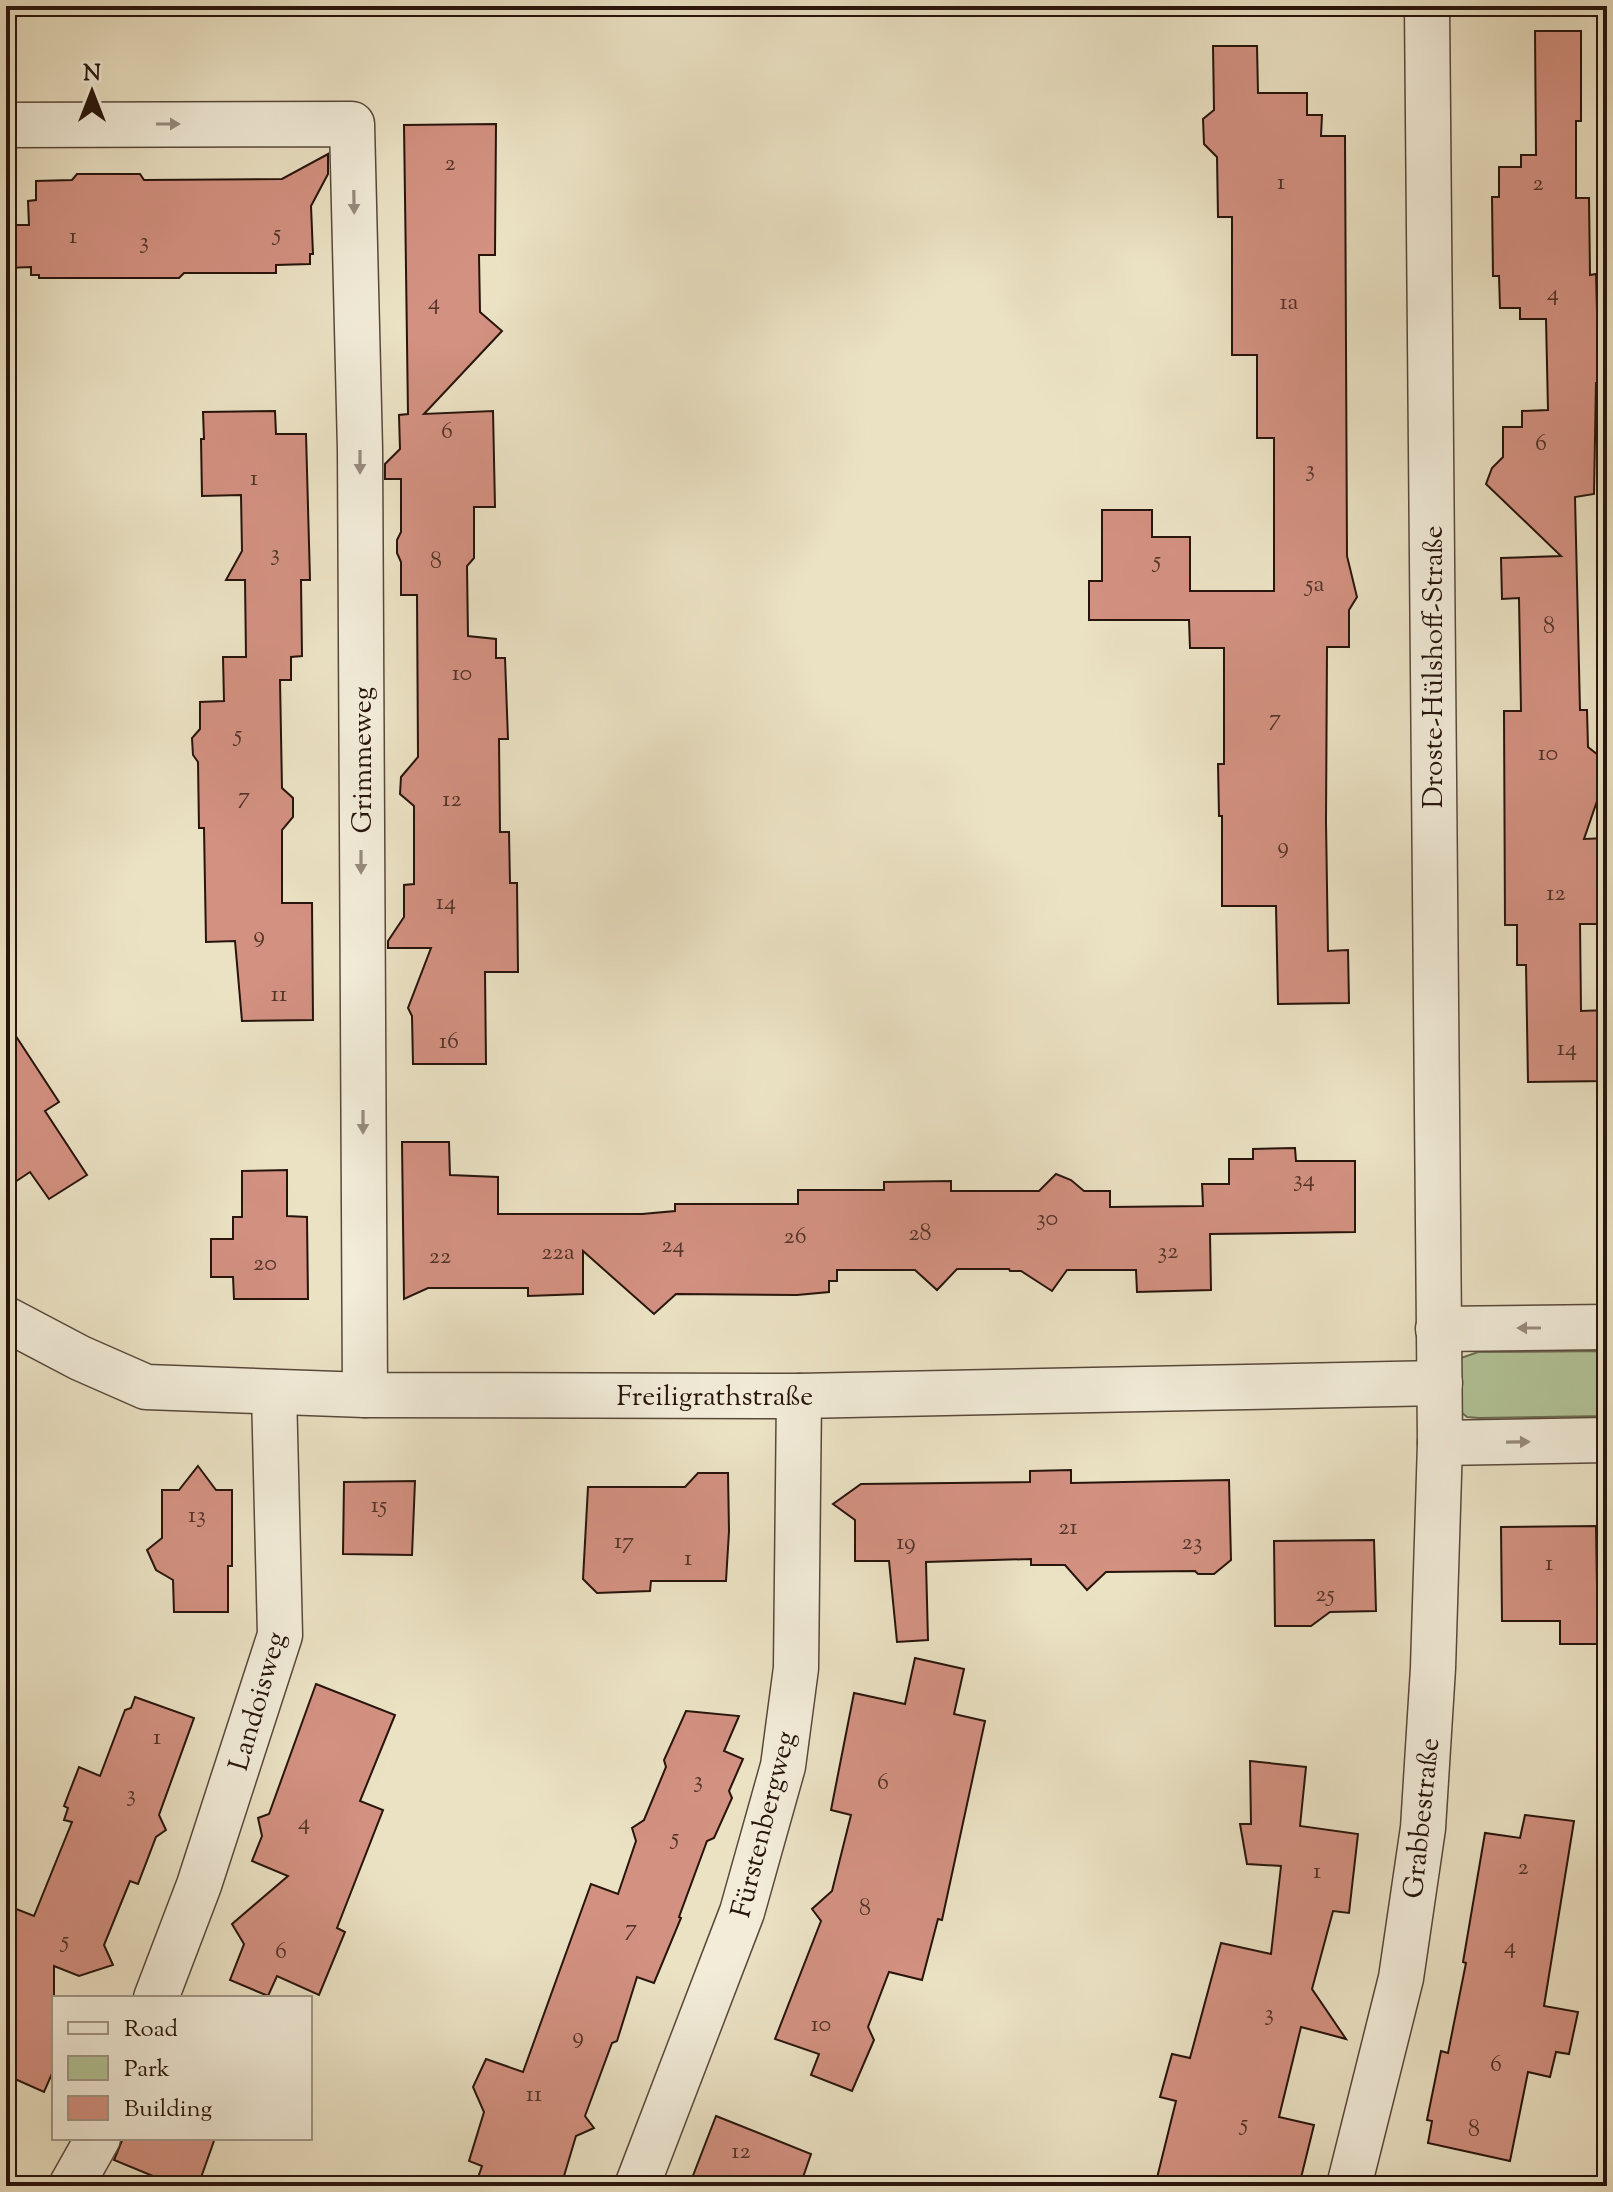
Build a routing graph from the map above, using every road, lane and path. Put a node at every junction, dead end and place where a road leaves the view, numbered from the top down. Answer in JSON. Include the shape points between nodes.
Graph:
{"nodes":[{"id":1,"x":1427,"y":6,"type":"edge"},
{"id":2,"x":6,"y":125,"type":"edge"},
{"id":3,"x":6,"y":1319,"type":"edge"},
{"id":4,"x":1607,"y":1327,"type":"edge"},
{"id":5,"x":1438,"y":1329,"type":"junction"},
{"id":6,"x":1440,"y":1383,"type":"junction"},
{"id":7,"x":274,"y":1392,"type":"junction"},
{"id":8,"x":365,"y":1395,"type":"junction"},
{"id":9,"x":799,"y":1396,"type":"junction"},
{"id":10,"x":1607,"y":1440,"type":"edge"},
{"id":11,"x":1440,"y":1443,"type":"junction"},
{"id":12,"x":157,"y":1996,"type":"edge"},
{"id":13,"x":97,"y":2140,"type":"edge"},
{"id":14,"x":71,"y":2186,"type":"edge"},
{"id":15,"x":637,"y":2186,"type":"edge"},
{"id":16,"x":1349,"y":2186,"type":"edge"}],
"edges":[{"from":1,"to":5,"type":"street","name":"Droste-Hülshoff-Straße"},
{"from":2,"to":8,"type":"street","name":"Grimmeweg","one_way":true,"via":[[352,124],[360,450]]},
{"from":3,"to":7,"type":"street","name":"Freiligrathstraße","via":[[146,1387]]},
{"from":4,"to":5,"type":"street","one_way":true},
{"from":5,"to":6,"type":"street","name":"Droste-Hülshoff-Straße"},
{"from":6,"to":9,"type":"street","name":"Freiligrathstraße"},
{"from":6,"to":11,"type":"street","name":"Grabbestraße"},
{"from":7,"to":8,"type":"street","name":"Freiligrathstraße"},
{"from":7,"to":12,"type":"street","name":"Landoisweg","via":[[280,1635],[199,1885]]},
{"from":8,"to":9,"type":"street","name":"Freiligrathstraße"},
{"from":9,"to":15,"type":"street","name":"Fürstenbergweg","via":[[796,1668],[783,1766],[742,1912]]},
{"from":11,"to":10,"type":"street","one_way":true},
{"from":11,"to":16,"type":"street","name":"Grabbestraße","via":[[1423,1828],[1401,1978]]},
{"from":13,"to":14,"type":"street"}]}
